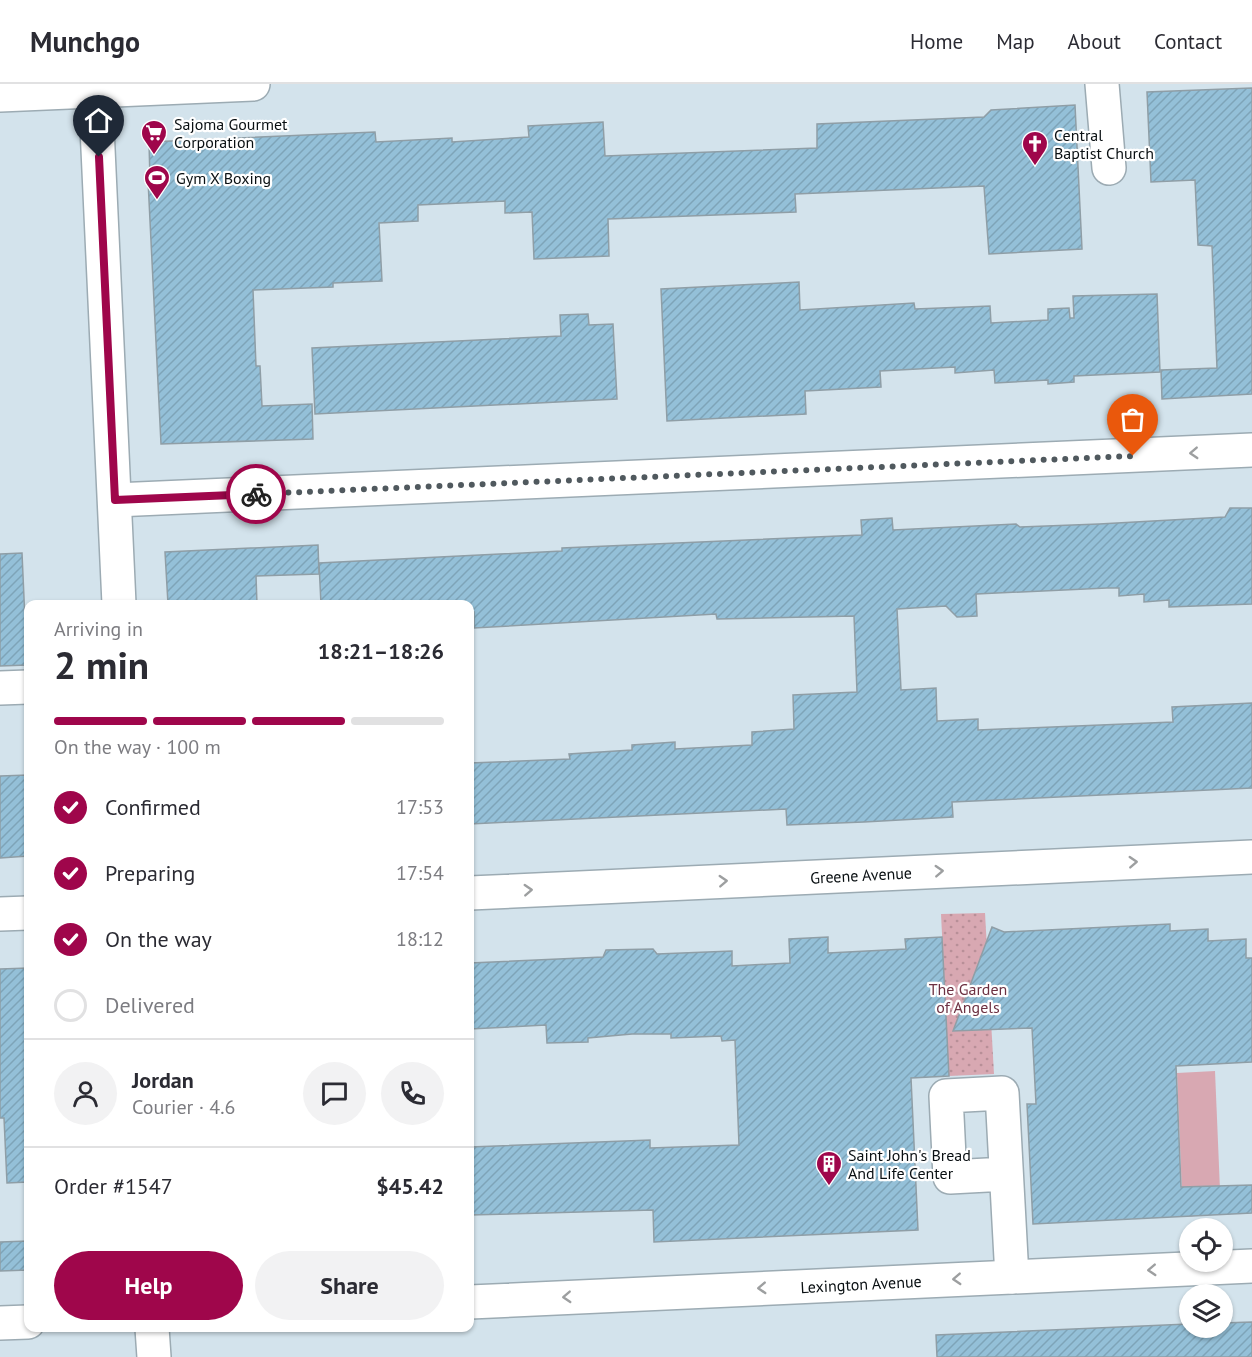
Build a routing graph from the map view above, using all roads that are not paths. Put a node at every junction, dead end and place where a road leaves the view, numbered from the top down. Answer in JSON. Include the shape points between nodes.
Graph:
{"nodes":[{"id":1,"x":253,"y":84,"type":"edge"},
{"id":2,"x":1102,"y":84,"type":"edge"},
{"id":3,"x":96,"y":88,"type":"edge"},
{"id":4,"x":0,"y":96,"type":"edge"},
{"id":5,"x":1109,"y":168,"type":"dead end"},
{"id":6,"x":1252,"y":450,"type":"edge"},
{"id":7,"x":115,"y":500,"type":"junction"},
{"id":8,"x":119,"y":600,"type":"edge"},
{"id":9,"x":24,"y":687,"type":"edge"},
{"id":10,"x":0,"y":688,"type":"edge"},
{"id":11,"x":1252,"y":857,"type":"edge"},
{"id":12,"x":474,"y":893,"type":"edge"},
{"id":13,"x":24,"y":913,"type":"edge"},
{"id":14,"x":0,"y":914,"type":"edge"},
{"id":15,"x":1006,"y":1174,"type":"dead end"},
{"id":16,"x":1252,"y":1266,"type":"edge"},
{"id":17,"x":1012,"y":1277,"type":"junction"},
{"id":18,"x":474,"y":1302,"type":"edge"},
{"id":19,"x":24,"y":1322,"type":"edge"},
{"id":20,"x":0,"y":1323,"type":"edge"},
{"id":21,"x":152,"y":1332,"type":"edge"},
{"id":22,"x":153,"y":1357,"type":"edge"}],
"edges":[{"from":1,"to":3,"type":"street"},
{"from":2,"to":5,"type":"street"},
{"from":3,"to":4,"type":"street"},
{"from":3,"to":7,"type":"street"},
{"from":6,"to":7,"type":"street","one_way":true},
{"from":7,"to":8,"type":"street"},
{"from":9,"to":10,"type":"street"},
{"from":12,"to":11,"type":"street","name":"Greene Avenue","one_way":true},
{"from":13,"to":14,"type":"street"},
{"from":15,"to":17,"type":"street"},
{"from":16,"to":17,"type":"street","name":"Lexington Avenue","one_way":true},
{"from":17,"to":18,"type":"street","name":"Lexington Avenue","one_way":true},
{"from":19,"to":20,"type":"street"},
{"from":21,"to":22,"type":"street"}]}
